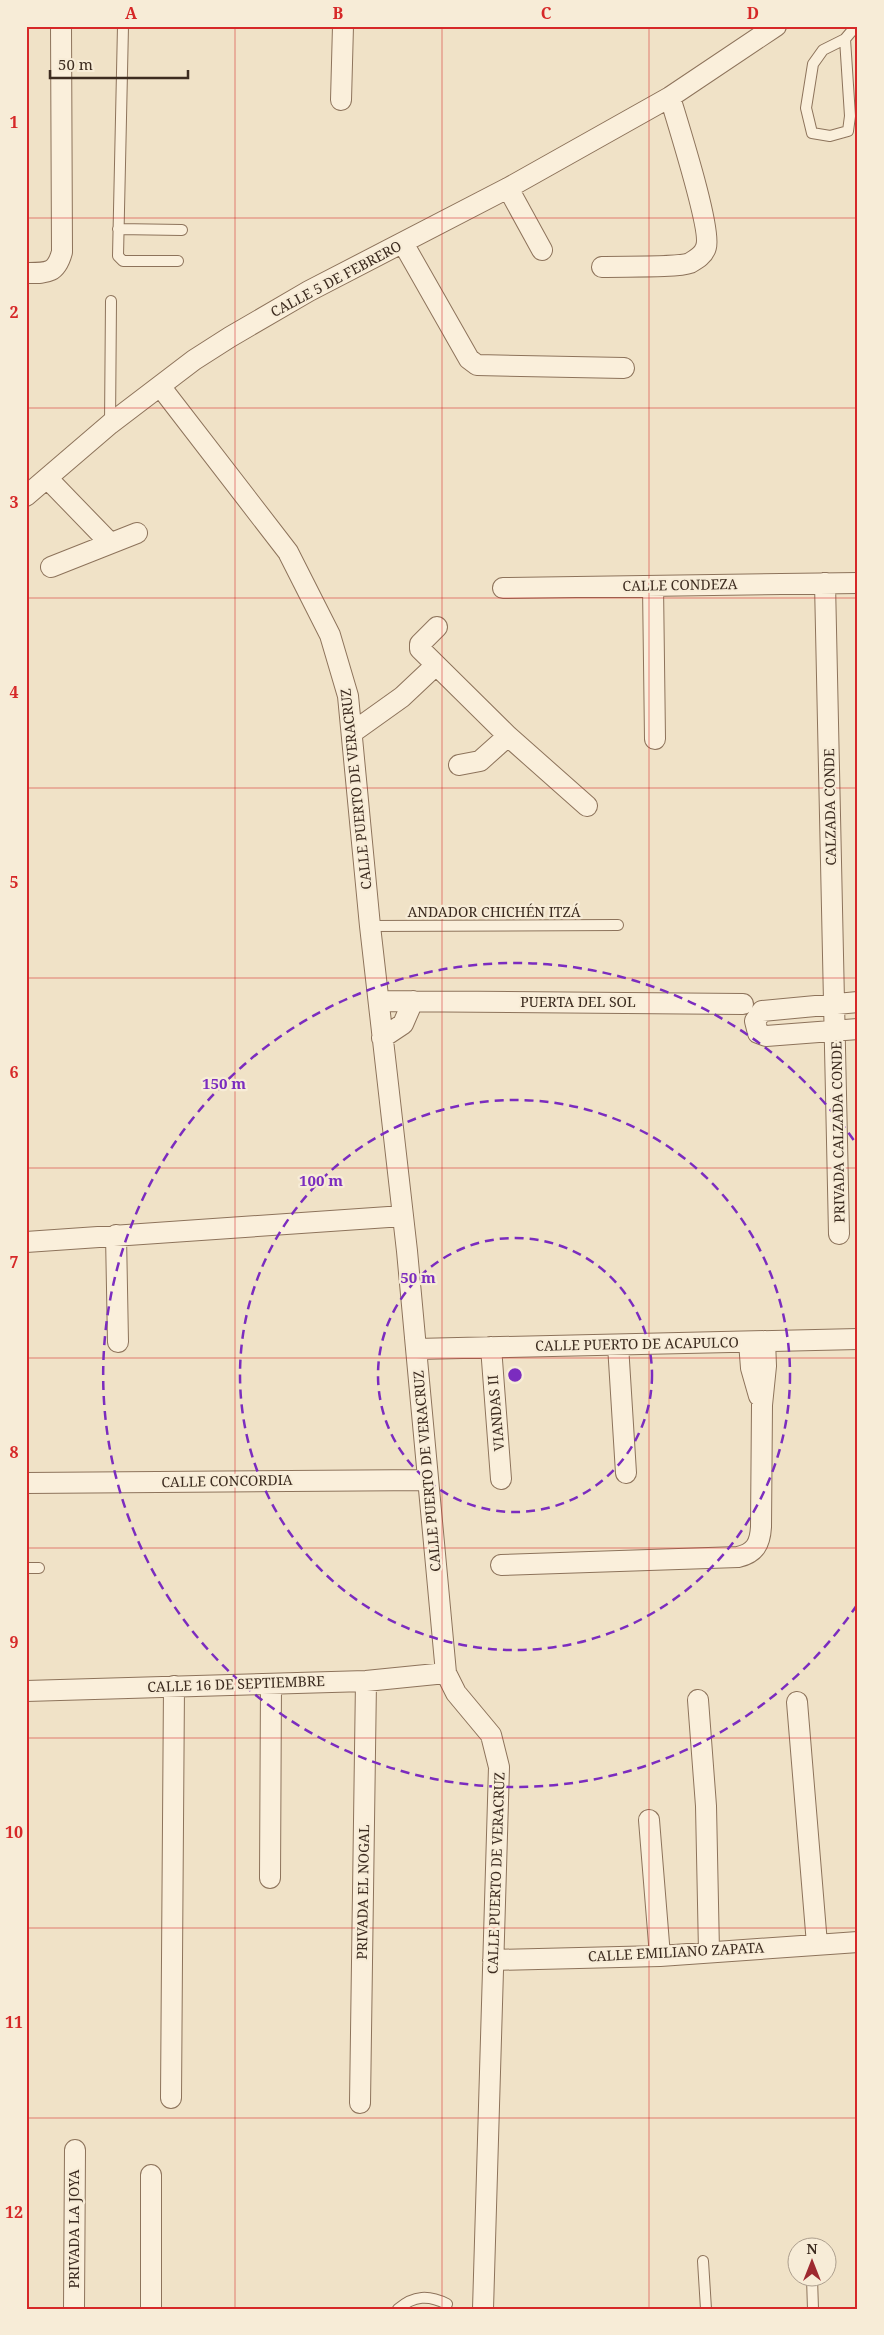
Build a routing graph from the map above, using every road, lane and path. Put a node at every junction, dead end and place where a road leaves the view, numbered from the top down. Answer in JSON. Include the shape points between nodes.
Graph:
{"nodes":[{"id":1,"x":62,"y":26,"type":"edge"},
{"id":2,"x":122,"y":26,"type":"edge"},
{"id":3,"x":343,"y":26,"type":"edge"},
{"id":4,"x":776,"y":26,"type":"edge"},
{"id":5,"x":856,"y":26,"type":"edge"},
{"id":6,"x":845,"y":39,"type":"junction"},
{"id":7,"x":670,"y":97,"type":"junction"},
{"id":8,"x":341,"y":100,"type":"dead end"},
{"id":9,"x":508,"y":188,"type":"junction"},
{"id":10,"x":118,"y":229,"type":"junction"},
{"id":11,"x":182,"y":230,"type":"dead end"},
{"id":12,"x":403,"y":243,"type":"junction"},
{"id":13,"x":542,"y":250,"type":"dead end"},
{"id":14,"x":178,"y":261,"type":"dead end"},
{"id":15,"x":602,"y":267,"type":"dead end"},
{"id":16,"x":26,"y":273,"type":"edge"},
{"id":17,"x":111,"y":301,"type":"dead end"},
{"id":18,"x":624,"y":368,"type":"dead end"},
{"id":19,"x":160,"y":386,"type":"junction"},
{"id":20,"x":110,"y":424,"type":"junction"},
{"id":21,"x":48,"y":479,"type":"junction"},
{"id":22,"x":26,"y":496,"type":"edge"},
{"id":23,"x":137,"y":533,"type":"dead end"},
{"id":24,"x":110,"y":543,"type":"junction"},
{"id":25,"x":51,"y":567,"type":"dead end"},
{"id":26,"x":858,"y":583,"type":"edge"},
{"id":27,"x":825,"y":584,"type":"junction"},
{"id":28,"x":653,"y":586,"type":"junction"},
{"id":29,"x":503,"y":588,"type":"dead end"},
{"id":30,"x":436,"y":627,"type":"dead end"},
{"id":31,"x":436,"y":665,"type":"junction"},
{"id":32,"x":352,"y":732,"type":"junction"},
{"id":33,"x":508,"y":736,"type":"junction"},
{"id":34,"x":655,"y":739,"type":"dead end"},
{"id":35,"x":459,"y":765,"type":"dead end"},
{"id":36,"x":587,"y":806,"type":"dead end"},
{"id":37,"x":618,"y":925,"type":"dead end"},
{"id":38,"x":370,"y":926,"type":"junction"},
{"id":39,"x":378,"y":1000,"type":"junction"},
{"id":40,"x":413,"y":1001,"type":"junction"},
{"id":41,"x":858,"y":1002,"type":"edge"},
{"id":42,"x":743,"y":1004,"type":"dead end"},
{"id":43,"x":835,"y":1005,"type":"junction"},
{"id":44,"x":858,"y":1029,"type":"edge"},
{"id":45,"x":836,"y":1031,"type":"junction"},
{"id":46,"x":382,"y":1038,"type":"junction"},
{"id":47,"x":403,"y":1216,"type":"junction"},
{"id":48,"x":840,"y":1234,"type":"dead end"},
{"id":49,"x":116,"y":1236,"type":"junction"},
{"id":50,"x":26,"y":1242,"type":"edge"},
{"id":51,"x":858,"y":1339,"type":"edge"},
{"id":52,"x":757,"y":1341,"type":"junction"},
{"id":53,"x":118,"y":1342,"type":"dead end"},
{"id":54,"x":618,"y":1345,"type":"junction"},
{"id":55,"x":491,"y":1347,"type":"junction"},
{"id":56,"x":416,"y":1349,"type":"junction"},
{"id":57,"x":626,"y":1473,"type":"dead end"},
{"id":58,"x":501,"y":1479,"type":"dead end"},
{"id":59,"x":428,"y":1480,"type":"junction"},
{"id":60,"x":26,"y":1483,"type":"edge"},
{"id":61,"x":501,"y":1565,"type":"dead end"},
{"id":62,"x":26,"y":1568,"type":"edge"},
{"id":63,"x":39,"y":1568,"type":"dead end"},
{"id":64,"x":446,"y":1673,"type":"junction"},
{"id":65,"x":366,"y":1681,"type":"junction"},
{"id":66,"x":271,"y":1684,"type":"junction"},
{"id":67,"x":174,"y":1686,"type":"junction"},
{"id":68,"x":26,"y":1692,"type":"edge"},
{"id":69,"x":698,"y":1700,"type":"dead end"},
{"id":70,"x":797,"y":1702,"type":"dead end"},
{"id":71,"x":649,"y":1820,"type":"dead end"},
{"id":72,"x":270,"y":1878,"type":"dead end"},
{"id":73,"x":858,"y":1942,"type":"edge"},
{"id":74,"x":817,"y":1944,"type":"junction"},
{"id":75,"x":709,"y":1952,"type":"junction"},
{"id":76,"x":660,"y":1956,"type":"junction"},
{"id":77,"x":493,"y":1960,"type":"junction"},
{"id":78,"x":171,"y":2098,"type":"dead end"},
{"id":79,"x":360,"y":2103,"type":"dead end"},
{"id":80,"x":75,"y":2150,"type":"dead end"},
{"id":81,"x":151,"y":2175,"type":"dead end"},
{"id":82,"x":703,"y":2261,"type":"dead end"},
{"id":83,"x":812,"y":2288,"type":"edge"},
{"id":84,"x":447,"y":2304,"type":"dead end"},
{"id":85,"x":74,"y":2309,"type":"edge"},
{"id":86,"x":151,"y":2309,"type":"edge"},
{"id":87,"x":398,"y":2309,"type":"edge"},
{"id":88,"x":483,"y":2309,"type":"edge"},
{"id":89,"x":706,"y":2309,"type":"edge"},
{"id":90,"x":813,"y":2309,"type":"edge"}],
"edges":[{"from":1,"to":16,"type":"street","via":[[62,252],[55,269],[45,273]]},
{"from":2,"to":10,"type":"lane"},
{"from":3,"to":8,"type":"street"},
{"from":4,"to":7,"type":"street","name":"CALLE 5 DE FEBRERO"},
{"from":5,"to":6,"type":"lane"},
{"from":6,"to":6,"type":"lane","via":[[848,130],[830,136],[812,133],[806,108],[813,64],[823,50]]},
{"from":7,"to":9,"type":"street","name":"CALLE 5 DE FEBRERO"},
{"from":7,"to":15,"type":"street","via":[[707,237],[706,247],[700,258],[683,264]]},
{"from":9,"to":12,"type":"street","name":"CALLE 5 DE FEBRERO"},
{"from":9,"to":13,"type":"street"},
{"from":10,"to":11,"type":"lane"},
{"from":10,"to":14,"type":"lane","via":[[118,253],[123,261]]},
{"from":12,"to":18,"type":"street","via":[[469,359],[477,365]]},
{"from":12,"to":19,"type":"street","name":"CALLE 5 DE FEBRERO","via":[[309,291],[230,337]]},
{"from":17,"to":20,"type":"lane"},
{"from":19,"to":20,"type":"street","name":"CALLE 5 DE FEBRERO"},
{"from":19,"to":32,"type":"street","name":"CALLE PUERTO DE VERACRUZ","via":[[288,552],[338,656],[348,696]]},
{"from":20,"to":21,"type":"street","name":"CALLE 5 DE FEBRERO"},
{"from":21,"to":22,"type":"street","name":"CALLE 5 DE FEBRERO"},
{"from":21,"to":24,"type":"street"},
{"from":23,"to":24,"type":"street"},
{"from":24,"to":25,"type":"street"},
{"from":26,"to":27,"type":"street","name":"CALLE CONDEZA"},
{"from":27,"to":28,"type":"street","name":"CALLE CONDEZA"},
{"from":27,"to":43,"type":"street","name":"CALZADA CONDE"},
{"from":28,"to":29,"type":"street","name":"CALLE CONDEZA"},
{"from":28,"to":34,"type":"street"},
{"from":30,"to":31,"type":"street","via":[[420,644],[420,649]]},
{"from":31,"to":32,"type":"street","via":[[402,697]]},
{"from":31,"to":33,"type":"street"},
{"from":32,"to":38,"type":"street","name":"CALLE PUERTO DE VERACRUZ"},
{"from":33,"to":35,"type":"street","via":[[480,761]]},
{"from":33,"to":36,"type":"street"},
{"from":37,"to":38,"type":"lane","name":"ANDADOR CHICHÉN ITZÁ"},
{"from":38,"to":39,"type":"street","name":"CALLE PUERTO DE VERACRUZ"},
{"from":39,"to":40,"type":"street","name":"PUERTA DEL SOL"},
{"from":39,"to":46,"type":"street","name":"CALLE PUERTO DE VERACRUZ"},
{"from":40,"to":42,"type":"street","name":"PUERTA DEL SOL"},
{"from":40,"to":46,"type":"street","via":[[403,1024]]},
{"from":41,"to":43,"type":"street"},
{"from":43,"to":45,"type":"street","name":"CALZADA CONDE"},
{"from":43,"to":45,"type":"street","via":[[762,1010],[755,1021],[758,1033],[766,1036]]},
{"from":44,"to":45,"type":"street"},
{"from":45,"to":48,"type":"street","name":"PRIVADA CALZADA CONDE"},
{"from":46,"to":47,"type":"street","name":"CALLE PUERTO DE VERACRUZ"},
{"from":47,"to":49,"type":"street"},
{"from":47,"to":56,"type":"street","name":"CALLE PUERTO DE VERACRUZ"},
{"from":49,"to":50,"type":"street"},
{"from":49,"to":53,"type":"street"},
{"from":51,"to":52,"type":"street","name":"CALLE PUERTO DE ACAPULCO"},
{"from":52,"to":54,"type":"street","name":"CALLE PUERTO DE ACAPULCO"},
{"from":52,"to":61,"type":"street","via":[[766,1366],[762,1405],[761,1527],[759,1544],[754,1551],[738,1557]]},
{"from":54,"to":55,"type":"street","name":"CALLE PUERTO DE ACAPULCO"},
{"from":54,"to":57,"type":"street"},
{"from":55,"to":56,"type":"street","name":"CALLE PUERTO DE ACAPULCO"},
{"from":55,"to":58,"type":"street","name":"VIANDAS II"},
{"from":56,"to":59,"type":"street","name":"CALLE PUERTO DE VERACRUZ"},
{"from":59,"to":60,"type":"street","name":"CALLE CONCORDIA"},
{"from":59,"to":64,"type":"street","name":"CALLE PUERTO DE VERACRUZ"},
{"from":62,"to":63,"type":"lane"},
{"from":64,"to":65,"type":"street","name":"CALLE 16 DE SEPTIEMBRE"},
{"from":64,"to":77,"type":"street","name":"CALLE PUERTO DE VERACRUZ","via":[[456,1693],[491,1735],[498,1754],[500,1777]]},
{"from":65,"to":66,"type":"street","name":"CALLE 16 DE SEPTIEMBRE"},
{"from":65,"to":79,"type":"street","name":"PRIVADA EL NOGAL"},
{"from":66,"to":67,"type":"street","name":"CALLE 16 DE SEPTIEMBRE"},
{"from":66,"to":72,"type":"street"},
{"from":67,"to":68,"type":"street","name":"CALLE 16 DE SEPTIEMBRE"},
{"from":67,"to":78,"type":"street"},
{"from":69,"to":75,"type":"street","via":[[706,1806]]},
{"from":70,"to":74,"type":"street"},
{"from":71,"to":76,"type":"street"},
{"from":73,"to":74,"type":"street","name":"CALLE EMILIANO ZAPATA"},
{"from":74,"to":75,"type":"street","name":"CALLE EMILIANO ZAPATA"},
{"from":75,"to":76,"type":"street","name":"CALLE EMILIANO ZAPATA"},
{"from":76,"to":77,"type":"street","name":"CALLE EMILIANO ZAPATA"},
{"from":77,"to":88,"type":"street","name":"CALLE PUERTO DE VERACRUZ"},
{"from":80,"to":85,"type":"street","name":"PRIVADA LA JOYA"},
{"from":81,"to":86,"type":"street"},
{"from":82,"to":89,"type":"lane"},
{"from":83,"to":90,"type":"lane"},
{"from":84,"to":87,"type":"lane","via":[[433,2297],[420,2297]]}]}
